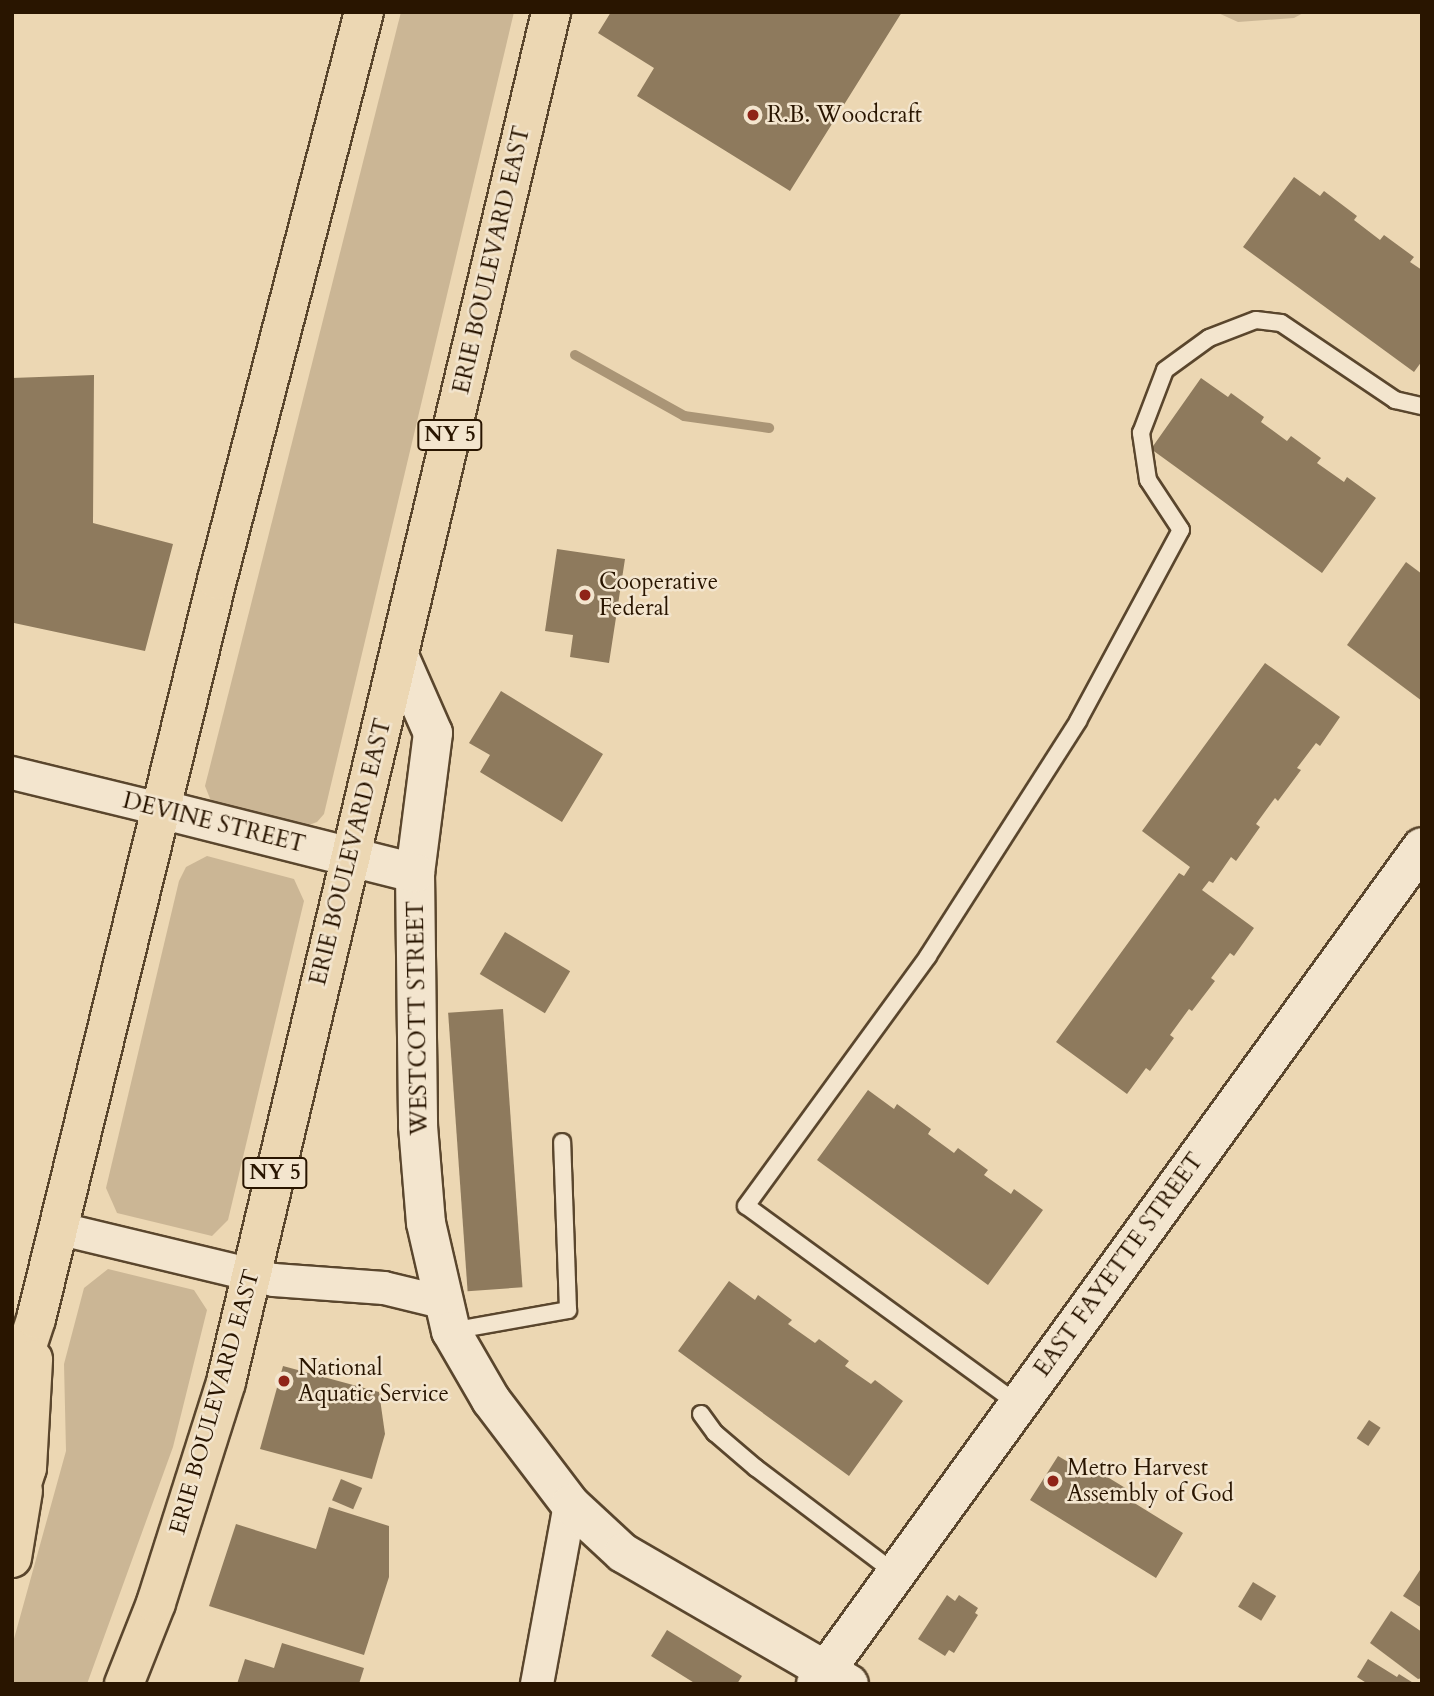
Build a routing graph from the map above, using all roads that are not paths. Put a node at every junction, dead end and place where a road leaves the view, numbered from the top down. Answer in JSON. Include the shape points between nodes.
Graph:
{"nodes":[{"id":1,"x":364,"y":12,"type":"edge"},
{"id":2,"x":551,"y":12,"type":"edge"},
{"id":3,"x":1422,"y":406,"type":"edge"},
{"id":4,"x":399,"y":656,"type":"junction"},
{"id":5,"x":12,"y":774,"type":"edge"},
{"id":6,"x":160,"y":809,"type":"junction"},
{"id":7,"x":1422,"y":847,"type":"edge"},
{"id":8,"x":349,"y":857,"type":"junction"},
{"id":9,"x":415,"y":873,"type":"junction"},
{"id":10,"x":562,"y":1142,"type":"dead end"},
{"id":11,"x":57,"y":1228,"type":"junction"},
{"id":12,"x":251,"y":1276,"type":"junction"},
{"id":13,"x":447,"y":1317,"type":"junction"},
{"id":14,"x":36,"y":1319,"type":"junction"},
{"id":15,"x":12,"y":1392,"type":"edge"},
{"id":16,"x":1018,"y":1404,"type":"junction"},
{"id":17,"x":701,"y":1415,"type":"dead end"},
{"id":18,"x":27,"y":1468,"type":"junction"},
{"id":19,"x":570,"y":1504,"type":"junction"},
{"id":20,"x":12,"y":1516,"type":"edge"},
{"id":21,"x":12,"y":1558,"type":"edge"},
{"id":22,"x":896,"y":1574,"type":"junction"},
{"id":23,"x":830,"y":1679,"type":"edge"},
{"id":24,"x":124,"y":1684,"type":"edge"},
{"id":25,"x":537,"y":1684,"type":"edge"}],
"edges":[{"from":1,"to":6,"type":"main road"},
{"from":2,"to":4,"type":"main road","name":"ERIE BOULEVARD EAST","number":"NY 5"},
{"from":3,"to":16,"type":"lane","via":[[1395,400],[1282,323],[1256,320],[1209,338],[1165,370],[1141,432],[1148,480],[1181,530],[1078,721],[943,933],[747,1206]]},
{"from":4,"to":8,"type":"main road","name":"ERIE BOULEVARD EAST","number":"NY 5"},
{"from":4,"to":9,"type":"street","name":"WESTCOTT STREET","via":[[433,733]]},
{"from":5,"to":6,"type":"street","name":"DEVINE STREET"},
{"from":6,"to":8,"type":"street","name":"DEVINE STREET"},
{"from":6,"to":11,"type":"main road"},
{"from":7,"to":16,"type":"street","name":"EAST FAYETTE STREET"},
{"from":8,"to":9,"type":"street","name":"DEVINE STREET"},
{"from":8,"to":12,"type":"main road","name":"ERIE BOULEVARD EAST","number":"NY 5"},
{"from":9,"to":13,"type":"street","name":"WESTCOTT STREET","via":[[418,1126],[426,1223]]},
{"from":10,"to":13,"type":"lane","via":[[568,1310]]},
{"from":11,"to":12,"type":"street"},
{"from":11,"to":14,"type":"main road"},
{"from":12,"to":13,"type":"street","via":[[384,1288]]},
{"from":12,"to":24,"type":"main road","name":"ERIE BOULEVARD EAST","number":"NY 5","via":[[195,1486]]},
{"from":13,"to":19,"type":"street","name":"WESTCOTT STREET","via":[[491,1399]]},
{"from":14,"to":15,"type":"main road"},
{"from":14,"to":18,"type":"main road"},
{"from":16,"to":22,"type":"street","name":"EAST FAYETTE STREET"},
{"from":17,"to":22,"type":"lane","via":[[756,1468]]},
{"from":18,"to":20,"type":"main road"},
{"from":18,"to":21,"type":"main road"},
{"from":19,"to":23,"type":"street","name":"WESTCOTT STREET","via":[[623,1553]]},
{"from":19,"to":25,"type":"street"},
{"from":22,"to":23,"type":"street","name":"EAST FAYETTE STREET"}]}
